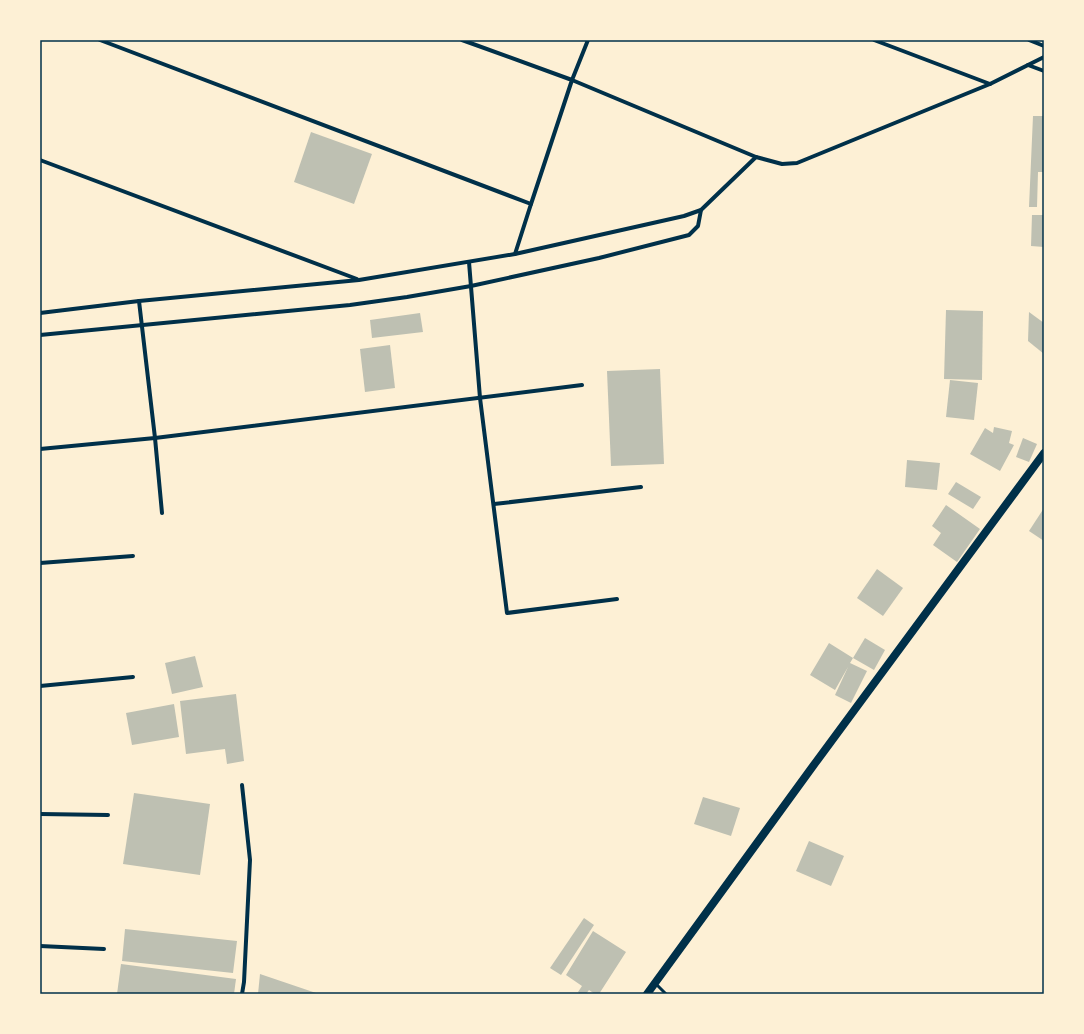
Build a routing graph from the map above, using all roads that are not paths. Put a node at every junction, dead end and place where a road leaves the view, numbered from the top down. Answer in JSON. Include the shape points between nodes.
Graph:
{"nodes":[{"id":1,"x":100,"y":40,"type":"edge"},
{"id":2,"x":462,"y":40,"type":"edge"},
{"id":3,"x":588,"y":40,"type":"edge"},
{"id":4,"x":874,"y":40,"type":"edge"},
{"id":5,"x":1029,"y":40,"type":"edge"},
{"id":6,"x":1044,"y":46,"type":"edge"},
{"id":7,"x":1044,"y":57,"type":"edge"},
{"id":8,"x":1028,"y":65,"type":"junction"},
{"id":9,"x":1044,"y":71,"type":"edge"},
{"id":10,"x":572,"y":80,"type":"junction"},
{"id":11,"x":990,"y":84,"type":"junction"},
{"id":12,"x":756,"y":157,"type":"junction"},
{"id":13,"x":40,"y":160,"type":"edge"},
{"id":14,"x":530,"y":204,"type":"junction"},
{"id":15,"x":701,"y":210,"type":"junction"},
{"id":16,"x":515,"y":254,"type":"junction"},
{"id":17,"x":468,"y":262,"type":"junction"},
{"id":18,"x":359,"y":280,"type":"junction"},
{"id":19,"x":471,"y":286,"type":"junction"},
{"id":20,"x":139,"y":301,"type":"junction"},
{"id":21,"x":40,"y":313,"type":"edge"},
{"id":22,"x":142,"y":325,"type":"junction"},
{"id":23,"x":40,"y":335,"type":"edge"},
{"id":24,"x":582,"y":385,"type":"dead end"},
{"id":25,"x":480,"y":398,"type":"junction"},
{"id":26,"x":155,"y":438,"type":"junction"},
{"id":27,"x":40,"y":449,"type":"edge"},
{"id":28,"x":1044,"y":453,"type":"edge"},
{"id":29,"x":641,"y":487,"type":"dead end"},
{"id":30,"x":494,"y":504,"type":"junction"},
{"id":31,"x":162,"y":513,"type":"dead end"},
{"id":32,"x":133,"y":556,"type":"dead end"},
{"id":33,"x":40,"y":563,"type":"edge"},
{"id":34,"x":617,"y":599,"type":"dead end"},
{"id":35,"x":133,"y":677,"type":"dead end"},
{"id":36,"x":40,"y":686,"type":"edge"},
{"id":37,"x":242,"y":784,"type":"dead end"},
{"id":38,"x":40,"y":814,"type":"edge"},
{"id":39,"x":108,"y":815,"type":"dead end"},
{"id":40,"x":40,"y":946,"type":"edge"},
{"id":41,"x":104,"y":948,"type":"dead end"},
{"id":42,"x":655,"y":984,"type":"junction"},
{"id":43,"x":242,"y":994,"type":"edge"},
{"id":44,"x":647,"y":994,"type":"edge"},
{"id":45,"x":666,"y":994,"type":"edge"}],
"edges":[{"from":1,"to":14,"type":"street"},
{"from":2,"to":10,"type":"street"},
{"from":3,"to":10,"type":"street"},
{"from":4,"to":11,"type":"street"},
{"from":5,"to":6,"type":"street"},
{"from":7,"to":8,"type":"street"},
{"from":8,"to":9,"type":"street"},
{"from":8,"to":11,"type":"street"},
{"from":10,"to":12,"type":"street"},
{"from":10,"to":14,"type":"street"},
{"from":11,"to":12,"type":"street","via":[[797,163],[782,164]]},
{"from":12,"to":15,"type":"street"},
{"from":13,"to":18,"type":"street"},
{"from":14,"to":16,"type":"street"},
{"from":15,"to":16,"type":"street"},
{"from":15,"to":19,"type":"street","via":[[698,226],[689,235]]},
{"from":16,"to":17,"type":"street"},
{"from":17,"to":18,"type":"street"},
{"from":17,"to":19,"type":"street"},
{"from":18,"to":20,"type":"street"},
{"from":19,"to":22,"type":"street","via":[[350,305]]},
{"from":19,"to":25,"type":"street"},
{"from":20,"to":21,"type":"street"},
{"from":20,"to":22,"type":"street"},
{"from":22,"to":23,"type":"street"},
{"from":22,"to":26,"type":"street"},
{"from":24,"to":25,"type":"street"},
{"from":25,"to":26,"type":"street"},
{"from":25,"to":30,"type":"street"},
{"from":26,"to":27,"type":"street"},
{"from":26,"to":31,"type":"street"},
{"from":28,"to":42,"type":"main road"},
{"from":29,"to":30,"type":"street"},
{"from":30,"to":34,"type":"street","via":[[507,613]]},
{"from":32,"to":33,"type":"street"},
{"from":35,"to":36,"type":"street"},
{"from":37,"to":43,"type":"street","via":[[250,860]]},
{"from":38,"to":39,"type":"street"},
{"from":40,"to":41,"type":"street"},
{"from":42,"to":44,"type":"main road"},
{"from":42,"to":45,"type":"lane"}]}
